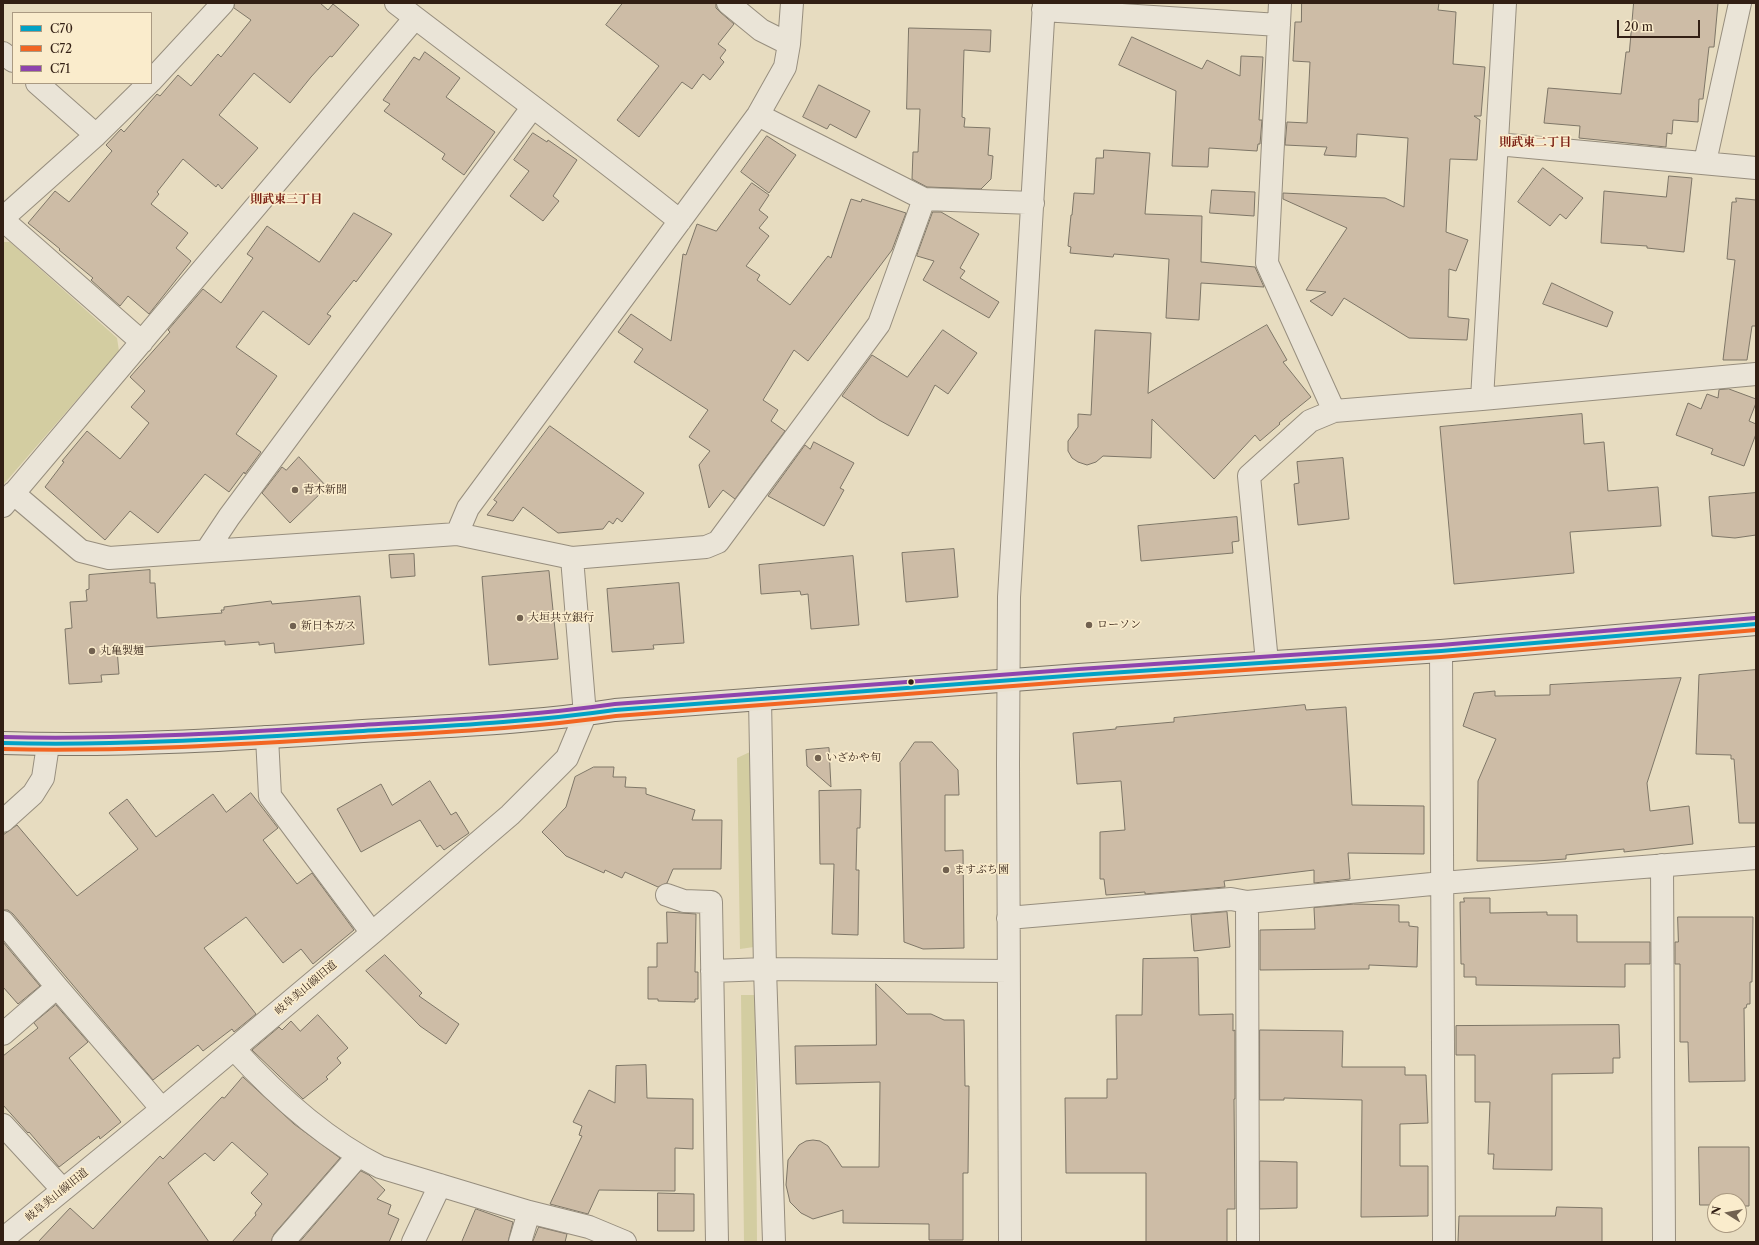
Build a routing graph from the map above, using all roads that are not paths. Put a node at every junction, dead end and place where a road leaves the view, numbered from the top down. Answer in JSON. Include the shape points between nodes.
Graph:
{"nodes":[{"id":1,"x":223,"y":3,"type":"edge"},
{"id":2,"x":396,"y":3,"type":"edge"},
{"id":3,"x":728,"y":3,"type":"edge"},
{"id":4,"x":792,"y":3,"type":"edge"},
{"id":5,"x":1280,"y":3,"type":"edge"},
{"id":6,"x":1505,"y":3,"type":"edge"},
{"id":7,"x":1740,"y":3,"type":"edge"},
{"id":8,"x":1044,"y":7,"type":"edge"},
{"id":9,"x":415,"y":18,"type":"junction"},
{"id":10,"x":1279,"y":25,"type":"junction"},
{"id":11,"x":789,"y":44,"type":"junction"},
{"id":12,"x":3,"y":53,"type":"edge"},
{"id":13,"x":12,"y":61,"type":"edge"},
{"id":14,"x":152,"y":79,"type":"edge"},
{"id":15,"x":39,"y":84,"type":"edge"},
{"id":16,"x":148,"y":84,"type":"edge"},
{"id":17,"x":532,"y":108,"type":"junction"},
{"id":18,"x":758,"y":114,"type":"junction"},
{"id":19,"x":96,"y":135,"type":"junction"},
{"id":20,"x":1497,"y":144,"type":"junction"},
{"id":21,"x":1705,"y":162,"type":"junction"},
{"id":22,"x":1756,"y":168,"type":"edge"},
{"id":23,"x":924,"y":199,"type":"junction"},
{"id":24,"x":1033,"y":203,"type":"junction"},
{"id":25,"x":3,"y":219,"type":"edge"},
{"id":26,"x":680,"y":221,"type":"junction"},
{"id":27,"x":142,"y":342,"type":"junction"},
{"id":28,"x":1756,"y":374,"type":"edge"},
{"id":29,"x":1482,"y":399,"type":"junction"},
{"id":30,"x":1334,"y":411,"type":"junction"},
{"id":31,"x":8,"y":500,"type":"edge"},
{"id":32,"x":457,"y":534,"type":"junction"},
{"id":33,"x":207,"y":550,"type":"junction"},
{"id":34,"x":572,"y":558,"type":"junction"},
{"id":35,"x":1756,"y":624,"type":"edge"},
{"id":36,"x":1441,"y":651,"type":"junction"},
{"id":37,"x":1267,"y":662,"type":"junction"},
{"id":38,"x":1008,"y":680,"type":"junction"},
{"id":39,"x":760,"y":699,"type":"junction"},
{"id":40,"x":585,"y":715,"type":"junction"},
{"id":41,"x":267,"y":737,"type":"junction"},
{"id":42,"x":3,"y":743,"type":"edge"},
{"id":43,"x":48,"y":745,"type":"junction"},
{"id":44,"x":3,"y":821,"type":"edge"},
{"id":45,"x":1756,"y":858,"type":"edge"},
{"id":46,"x":1662,"y":865,"type":"junction"},
{"id":47,"x":1442,"y":883,"type":"junction"},
{"id":48,"x":667,"y":895,"type":"dead end"},
{"id":49,"x":1247,"y":902,"type":"junction"},
{"id":50,"x":1008,"y":918,"type":"junction"},
{"id":51,"x":3,"y":922,"type":"edge"},
{"id":52,"x":372,"y":933,"type":"junction"},
{"id":53,"x":765,"y":969,"type":"junction"},
{"id":54,"x":712,"y":971,"type":"junction"},
{"id":55,"x":1008,"y":971,"type":"junction"},
{"id":56,"x":57,"y":988,"type":"junction"},
{"id":57,"x":3,"y":1034,"type":"edge"},
{"id":58,"x":234,"y":1049,"type":"junction"},
{"id":59,"x":162,"y":1109,"type":"junction"},
{"id":60,"x":3,"y":1125,"type":"edge"},
{"id":61,"x":358,"y":1156,"type":"junction"},
{"id":62,"x":440,"y":1185,"type":"junction"},
{"id":63,"x":63,"y":1190,"type":"junction"},
{"id":64,"x":529,"y":1212,"type":"junction"},
{"id":65,"x":3,"y":1239,"type":"edge"},
{"id":66,"x":283,"y":1242,"type":"edge"},
{"id":67,"x":413,"y":1242,"type":"edge"},
{"id":68,"x":520,"y":1242,"type":"edge"},
{"id":69,"x":625,"y":1242,"type":"edge"},
{"id":70,"x":717,"y":1242,"type":"edge"},
{"id":71,"x":774,"y":1242,"type":"edge"},
{"id":72,"x":1010,"y":1242,"type":"edge"},
{"id":73,"x":1248,"y":1242,"type":"edge"},
{"id":74,"x":1444,"y":1242,"type":"edge"},
{"id":75,"x":1664,"y":1242,"type":"edge"}],
"edges":[{"from":1,"to":14,"type":"street"},
{"from":2,"to":9,"type":"street"},
{"from":3,"to":11,"type":"street","via":[[761,30]]},
{"from":4,"to":11,"type":"street"},
{"from":5,"to":10,"type":"street"},
{"from":6,"to":20,"type":"street"},
{"from":7,"to":21,"type":"street"},
{"from":8,"to":10,"type":"street"},
{"from":8,"to":24,"type":"street"},
{"from":9,"to":17,"type":"street"},
{"from":9,"to":27,"type":"street"},
{"from":10,"to":30,"type":"street","via":[[1267,263]]},
{"from":11,"to":18,"type":"street","via":[[785,67]]},
{"from":12,"to":13,"type":"street"},
{"from":15,"to":19,"type":"street"},
{"from":16,"to":19,"type":"street"},
{"from":17,"to":26,"type":"street","via":[[609,164]]},
{"from":17,"to":33,"type":"street"},
{"from":18,"to":23,"type":"street"},
{"from":18,"to":26,"type":"street"},
{"from":19,"to":25,"type":"street"},
{"from":20,"to":21,"type":"street"},
{"from":20,"to":29,"type":"street"},
{"from":21,"to":22,"type":"street"},
{"from":23,"to":24,"type":"street"},
{"from":23,"to":34,"type":"street","via":[[879,324],[718,542],[706,547]]},
{"from":24,"to":38,"type":"street","via":[[1009,597]]},
{"from":25,"to":27,"type":"street"},
{"from":26,"to":32,"type":"street","via":[[468,508]]},
{"from":27,"to":31,"type":"street"},
{"from":28,"to":29,"type":"street"},
{"from":29,"to":30,"type":"street"},
{"from":30,"to":37,"type":"street","via":[[1310,421],[1249,476]]},
{"from":31,"to":33,"type":"street","via":[[81,551],[109,558]]},
{"from":32,"to":33,"type":"street"},
{"from":32,"to":34,"type":"street"},
{"from":34,"to":40,"type":"street"},
{"from":35,"to":36,"type":"main road"},
{"from":36,"to":37,"type":"main road"},
{"from":36,"to":47,"type":"street"},
{"from":37,"to":38,"type":"main road"},
{"from":38,"to":39,"type":"main road"},
{"from":38,"to":50,"type":"street"},
{"from":39,"to":40,"type":"main road","via":[[615,710]]},
{"from":39,"to":53,"type":"street"},
{"from":40,"to":41,"type":"main road"},
{"from":40,"to":52,"type":"street","name":"岐阜美山線旧道","via":[[566,758],[510,815]]},
{"from":41,"to":43,"type":"main road"},
{"from":41,"to":52,"type":"street","via":[[270,796]]},
{"from":42,"to":43,"type":"main road"},
{"from":43,"to":44,"type":"street","via":[[43,778],[33,794]]},
{"from":45,"to":46,"type":"street"},
{"from":46,"to":47,"type":"street"},
{"from":46,"to":75,"type":"street"},
{"from":47,"to":49,"type":"street"},
{"from":47,"to":74,"type":"street"},
{"from":48,"to":54,"type":"street","via":[[684,901],[711,902]]},
{"from":49,"to":50,"type":"street","via":[[1231,899]]},
{"from":49,"to":73,"type":"street"},
{"from":50,"to":55,"type":"street"},
{"from":51,"to":56,"type":"street"},
{"from":52,"to":58,"type":"street","name":"岐阜美山線旧道"},
{"from":53,"to":54,"type":"street"},
{"from":53,"to":55,"type":"street"},
{"from":53,"to":71,"type":"street"},
{"from":54,"to":70,"type":"street"},
{"from":55,"to":72,"type":"street"},
{"from":56,"to":57,"type":"street"},
{"from":56,"to":59,"type":"street"},
{"from":58,"to":59,"type":"street","name":"岐阜美山線旧道"},
{"from":58,"to":61,"type":"street","via":[[303,1116]]},
{"from":59,"to":63,"type":"street","name":"岐阜美山線旧道"},
{"from":60,"to":63,"type":"street"},
{"from":61,"to":62,"type":"street","via":[[380,1167]]},
{"from":61,"to":66,"type":"street"},
{"from":62,"to":64,"type":"street"},
{"from":62,"to":67,"type":"street"},
{"from":63,"to":65,"type":"street","name":"岐阜美山線旧道"},
{"from":64,"to":68,"type":"street"},
{"from":64,"to":69,"type":"street","via":[[589,1227]]}]}
